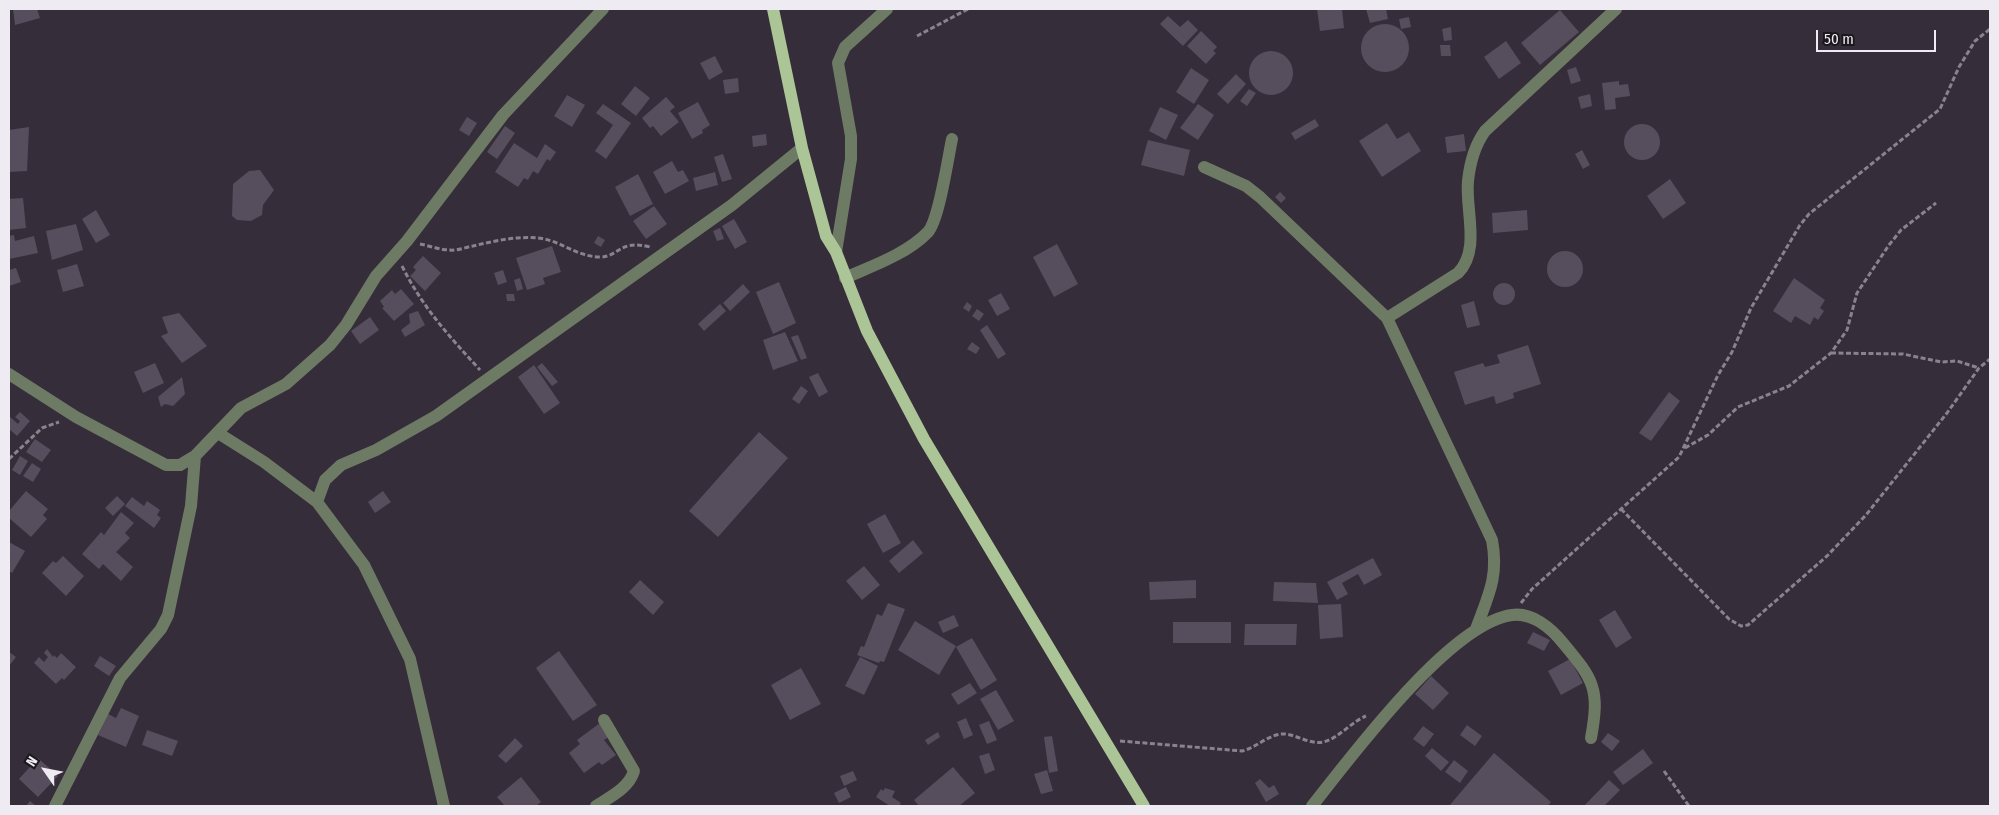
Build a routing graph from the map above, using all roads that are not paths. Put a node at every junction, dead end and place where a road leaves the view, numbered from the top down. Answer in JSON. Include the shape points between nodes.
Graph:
{"nodes":[{"id":1,"x":602,"y":9,"type":"edge"},
{"id":2,"x":773,"y":9,"type":"edge"},
{"id":3,"x":887,"y":9,"type":"edge"},
{"id":4,"x":1616,"y":9,"type":"edge"},
{"id":5,"x":952,"y":140,"type":"dead end"},
{"id":6,"x":802,"y":148,"type":"junction"},
{"id":7,"x":1204,"y":167,"type":"dead end"},
{"id":8,"x":836,"y":252,"type":"junction"},
{"id":9,"x":844,"y":278,"type":"junction"},
{"id":10,"x":1387,"y":318,"type":"junction"},
{"id":11,"x":9,"y":374,"type":"edge"},
{"id":12,"x":218,"y":433,"type":"junction"},
{"id":13,"x":195,"y":456,"type":"junction"},
{"id":14,"x":317,"y":502,"type":"junction"},
{"id":15,"x":1476,"y":629,"type":"junction"},
{"id":16,"x":604,"y":720,"type":"dead end"},
{"id":17,"x":1591,"y":738,"type":"dead end"},
{"id":18,"x":55,"y":806,"type":"edge"},
{"id":19,"x":444,"y":806,"type":"edge"},
{"id":20,"x":596,"y":806,"type":"edge"},
{"id":21,"x":1144,"y":806,"type":"edge"},
{"id":22,"x":1312,"y":806,"type":"edge"}],
"edges":[{"from":1,"to":12,"type":"street","via":[[503,115],[407,241],[376,276],[330,345],[286,384],[241,408]]},
{"from":2,"to":6,"type":"main road"},
{"from":3,"to":8,"type":"street","via":[[845,47],[838,63],[851,144]]},
{"from":4,"to":10,"type":"street","via":[[1486,130],[1472,156],[1468,182],[1470,232],[1464,267],[1458,274]]},
{"from":5,"to":9,"type":"street","via":[[929,231],[895,255]]},
{"from":6,"to":8,"type":"main road","via":[[826,236]]},
{"from":6,"to":14,"type":"street","via":[[732,205],[436,416],[376,450],[341,465],[325,480]]},
{"from":7,"to":10,"type":"street","via":[[1246,186],[1260,197]]},
{"from":8,"to":9,"type":"main road"},
{"from":9,"to":21,"type":"main road","via":[[867,331],[924,439]]},
{"from":10,"to":15,"type":"street","via":[[1492,540],[1496,561],[1494,579]]},
{"from":11,"to":13,"type":"street","via":[[76,417],[166,465],[180,465]]},
{"from":12,"to":13,"type":"street"},
{"from":12,"to":14,"type":"street","via":[[264,462]]},
{"from":13,"to":18,"type":"street","via":[[191,506],[168,615],[161,629],[120,678]]},
{"from":14,"to":19,"type":"street","via":[[364,565],[410,659]]},
{"from":15,"to":17,"type":"street","via":[[1511,615],[1528,616],[1548,628],[1588,674],[1595,693],[1596,710]]},
{"from":15,"to":22,"type":"street","via":[[1427,671],[1374,729]]},
{"from":16,"to":20,"type":"street","via":[[634,771],[626,785]]}]}
